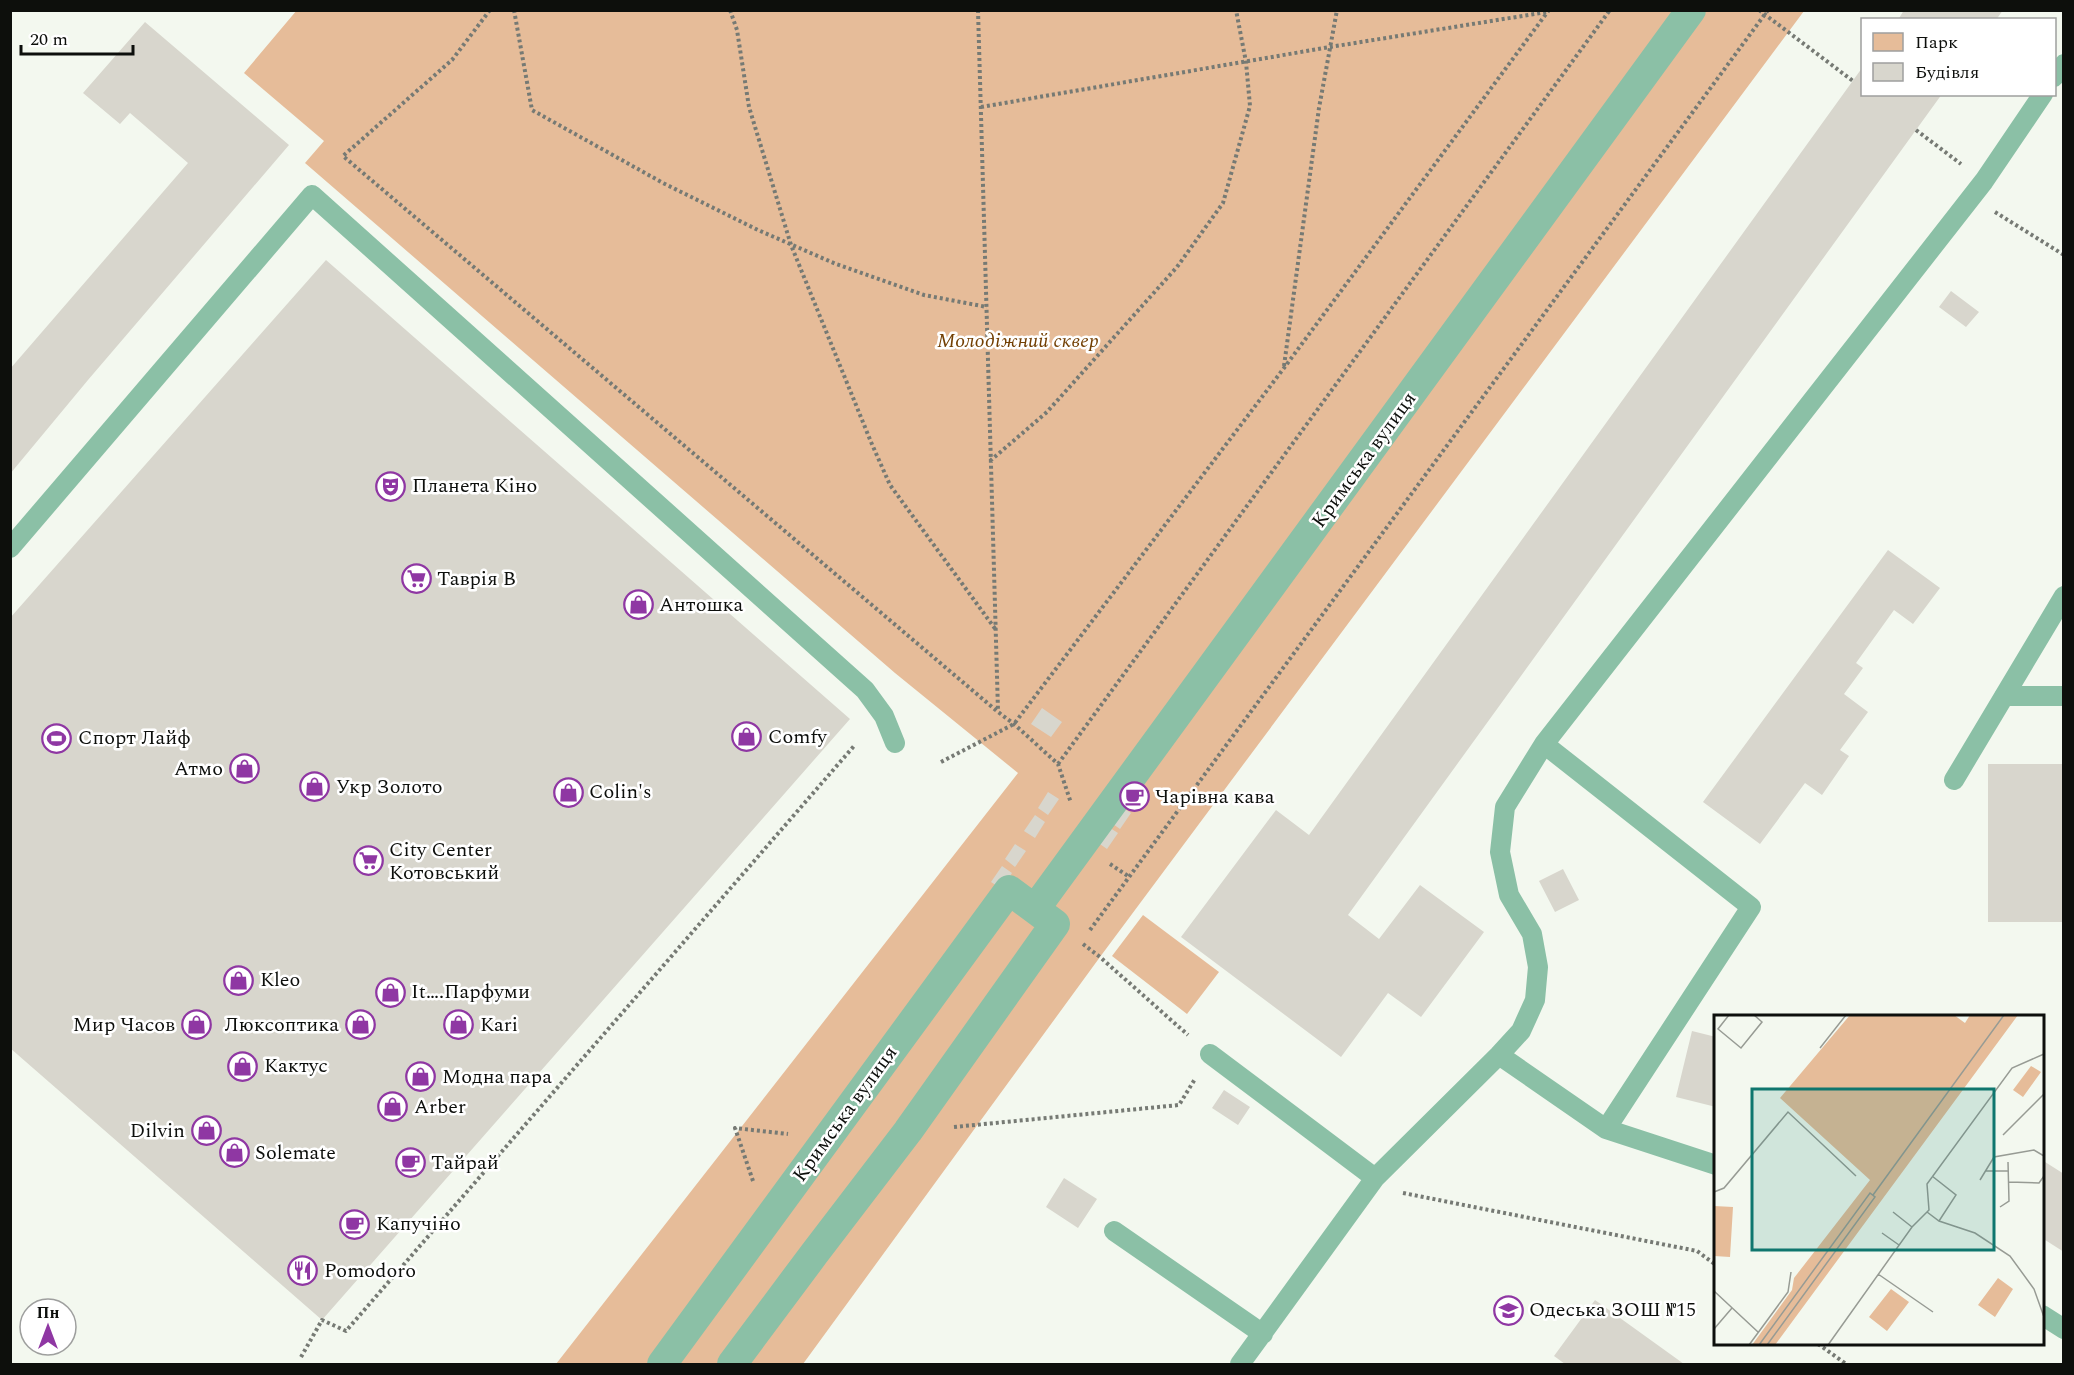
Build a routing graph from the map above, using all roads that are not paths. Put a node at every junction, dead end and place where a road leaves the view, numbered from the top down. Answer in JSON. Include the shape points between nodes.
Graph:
{"nodes":[{"id":1,"x":1691,"y":10,"type":"edge"},
{"id":2,"x":2042,"y":96,"type":"edge"},
{"id":3,"x":10,"y":548,"type":"edge"},
{"id":4,"x":2064,"y":596,"type":"edge"},
{"id":5,"x":2004,"y":696,"type":"junction"},
{"id":6,"x":2064,"y":696,"type":"edge"},
{"id":7,"x":895,"y":743,"type":"dead end"},
{"id":8,"x":1544,"y":744,"type":"junction"},
{"id":9,"x":1954,"y":780,"type":"dead end"},
{"id":10,"x":1035,"y":909,"type":"junction"},
{"id":11,"x":1210,"y":1054,"type":"road end"},
{"id":12,"x":1499,"y":1055,"type":"junction"},
{"id":13,"x":1606,"y":1129,"type":"junction"},
{"id":14,"x":1714,"y":1164,"type":"edge"},
{"id":15,"x":1375,"y":1178,"type":"junction"},
{"id":16,"x":1114,"y":1230,"type":"dead end"},
{"id":17,"x":2044,"y":1316,"type":"edge"},
{"id":18,"x":2064,"y":1329,"type":"edge"},
{"id":19,"x":1263,"y":1334,"type":"junction"},
{"id":20,"x":662,"y":1365,"type":"edge"},
{"id":21,"x":732,"y":1365,"type":"edge"},
{"id":22,"x":1240,"y":1365,"type":"edge"}],
"edges":[{"from":1,"to":10,"type":"street","name":"Кримська вулиця"},
{"from":2,"to":8,"type":"lane","via":[[1971,198]]},
{"from":3,"to":7,"type":"lane","via":[[312,195],[865,690],[884,716]]},
{"from":4,"to":5,"type":"lane"},
{"from":5,"to":6,"type":"lane"},
{"from":5,"to":9,"type":"lane"},
{"from":8,"to":12,"type":"lane","via":[[1505,807],[1502,863],[1509,895],[1532,934],[1538,967],[1534,1000],[1521,1030]]},
{"from":8,"to":13,"type":"lane","via":[[1751,907]]},
{"from":10,"to":20,"type":"street","name":"Кримська вулиця","via":[[1009,890]]},
{"from":10,"to":21,"type":"street","name":"Кримська вулиця","via":[[1055,924],[908,1131]]},
{"from":11,"to":15,"type":"lane"},
{"from":12,"to":13,"type":"lane"},
{"from":12,"to":15,"type":"lane"},
{"from":13,"to":14,"type":"lane"},
{"from":15,"to":19,"type":"lane"},
{"from":16,"to":19,"type":"lane"},
{"from":17,"to":18,"type":"lane"},
{"from":19,"to":22,"type":"lane"}]}
